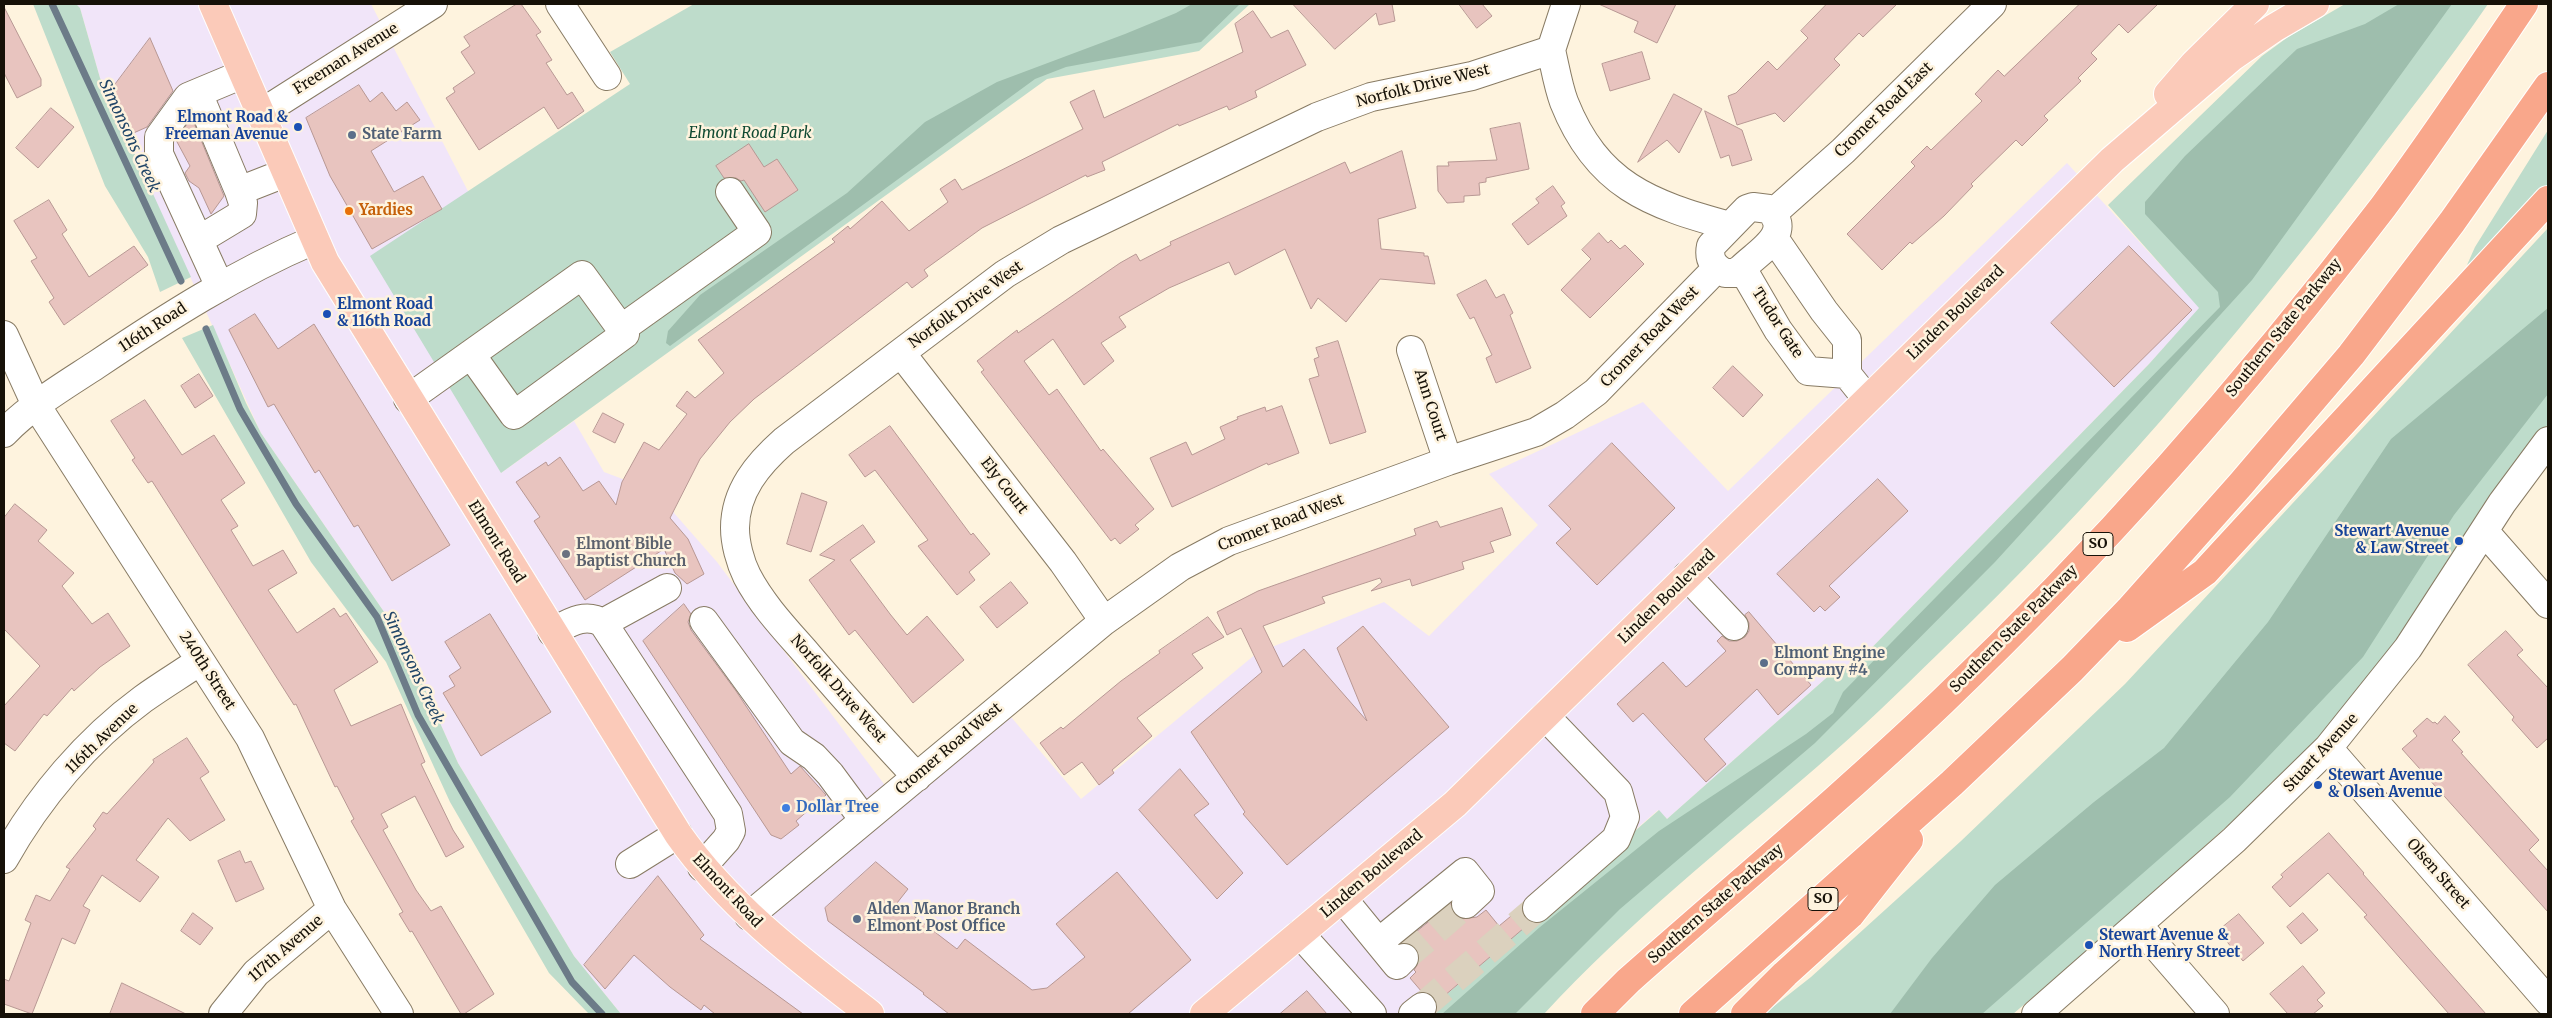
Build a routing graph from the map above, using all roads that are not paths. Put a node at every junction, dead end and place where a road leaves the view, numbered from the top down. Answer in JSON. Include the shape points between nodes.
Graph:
{"nodes":[{"id":1,"x":213,"y":4,"type":"edge"},
{"id":2,"x":433,"y":4,"type":"edge"},
{"id":3,"x":560,"y":4,"type":"edge"},
{"id":4,"x":1566,"y":4,"type":"edge"},
{"id":5,"x":1992,"y":4,"type":"edge"},
{"id":6,"x":2255,"y":4,"type":"edge"},
{"id":7,"x":2315,"y":4,"type":"edge"},
{"id":8,"x":2524,"y":4,"type":"edge"},
{"id":9,"x":1551,"y":50,"type":"junction"},
{"id":10,"x":243,"y":74,"type":"junction"},
{"id":11,"x":607,"y":76,"type":"dead end"},
{"id":12,"x":2548,"y":86,"type":"edge"},
{"id":13,"x":198,"y":93,"type":"junction"},
{"id":14,"x":260,"y":114,"type":"junction"},
{"id":15,"x":2112,"y":160,"type":"junction"},
{"id":16,"x":285,"y":173,"type":"junction"},
{"id":17,"x":239,"y":192,"type":"junction"},
{"id":18,"x":730,"y":192,"type":"dead end"},
{"id":19,"x":2548,"y":200,"type":"edge"},
{"id":20,"x":1773,"y":225,"type":"junction"},
{"id":21,"x":1730,"y":226,"type":"junction"},
{"id":22,"x":199,"y":240,"type":"junction"},
{"id":23,"x":314,"y":240,"type":"junction"},
{"id":24,"x":1730,"y":268,"type":"junction"},
{"id":25,"x":220,"y":287,"type":"junction"},
{"id":26,"x":622,"y":329,"type":"junction"},
{"id":27,"x":4,"y":335,"type":"edge"},
{"id":28,"x":1411,"y":350,"type":"dead end"},
{"id":29,"x":901,"y":353,"type":"junction"},
{"id":30,"x":472,"y":356,"type":"junction"},
{"id":31,"x":1846,"y":374,"type":"junction"},
{"id":32,"x":408,"y":399,"type":"junction"},
{"id":33,"x":1867,"y":399,"type":"junction"},
{"id":34,"x":36,"y":405,"type":"junction"},
{"id":35,"x":4,"y":433,"type":"edge"},
{"id":36,"x":2548,"y":441,"type":"edge"},
{"id":37,"x":1448,"y":461,"type":"junction"},
{"id":38,"x":2484,"y":531,"type":"junction"},
{"id":39,"x":1687,"y":576,"type":"junction"},
{"id":40,"x":667,"y":588,"type":"dead end"},
{"id":41,"x":2548,"y":604,"type":"edge"},
{"id":42,"x":704,"y":621,"type":"dead end"},
{"id":43,"x":1104,"y":621,"type":"junction"},
{"id":44,"x":603,"y":623,"type":"junction"},
{"id":45,"x":1734,"y":626,"type":"dead end"},
{"id":46,"x":552,"y":632,"type":"junction"},
{"id":47,"x":200,"y":661,"type":"junction"},
{"id":48,"x":2072,"y":669,"type":"junction"},
{"id":49,"x":1546,"y":716,"type":"junction"},
{"id":50,"x":2328,"y":748,"type":"junction"},
{"id":51,"x":917,"y":777,"type":"junction"},
{"id":52,"x":1952,"y":783,"type":"junction"},
{"id":53,"x":864,"y":820,"type":"junction"},
{"id":54,"x":678,"y":834,"type":"junction"},
{"id":55,"x":4,"y":859,"type":"edge"},
{"id":56,"x":630,"y":864,"type":"dead end"},
{"id":57,"x":702,"y":867,"type":"junction"},
{"id":58,"x":1343,"y":899,"type":"junction"},
{"id":59,"x":1466,"y":904,"type":"tunnel mouth"},
{"id":60,"x":1537,"y":908,"type":"tunnel mouth"},
{"id":61,"x":332,"y":909,"type":"junction"},
{"id":62,"x":749,"y":916,"type":"junction"},
{"id":63,"x":2138,"y":925,"type":"junction"},
{"id":64,"x":1300,"y":934,"type":"junction"},
{"id":65,"x":1379,"y":942,"type":"junction"},
{"id":66,"x":1404,"y":958,"type":"dead end"},
{"id":67,"x":2548,"y":1001,"type":"edge"},
{"id":68,"x":223,"y":1014,"type":"edge"},
{"id":69,"x":398,"y":1014,"type":"edge"},
{"id":70,"x":870,"y":1014,"type":"edge"},
{"id":71,"x":1204,"y":1014,"type":"edge"},
{"id":72,"x":1372,"y":1014,"type":"edge"},
{"id":73,"x":1595,"y":1014,"type":"edge"},
{"id":74,"x":1693,"y":1014,"type":"edge"},
{"id":75,"x":1745,"y":1014,"type":"edge"},
{"id":76,"x":2036,"y":1014,"type":"edge"},
{"id":77,"x":2215,"y":1014,"type":"edge"}],
"edges":[{"from":1,"to":10,"type":"main road","name":"Elmont Road"},
{"from":2,"to":14,"type":"street","name":"Freeman Avenue"},
{"from":3,"to":11,"type":"street"},
{"from":4,"to":9,"type":"street"},
{"from":5,"to":20,"type":"street","name":"Cromer Road East"},
{"from":6,"to":15,"type":"main road","name":"Linden Boulevard","via":[[2194,64]]},
{"from":7,"to":15,"type":"main road","name":"Linden Boulevard","via":[[2232,57]]},
{"from":8,"to":73,"type":"highway","name":"Southern State Parkway","number":"SO","via":[[2433,138],[2333,270],[2117,523],[1943,700]]},
{"from":9,"to":21,"type":"street","via":[[1564,100],[1579,136],[1609,174],[1637,193]]},
{"from":9,"to":29,"type":"street","name":"Norfolk Drive West","via":[[1472,76],[1371,96],[1317,117],[1061,240],[1005,274]]},
{"from":10,"to":13,"type":"street"},
{"from":10,"to":14,"type":"main road","name":"Elmont Road"},
{"from":12,"to":48,"type":"highway","number":"SO","via":[[2452,222],[2351,355],[2190,541]]},
{"from":13,"to":17,"type":"street"},
{"from":13,"to":22,"type":"street","via":[[188,97],[159,137],[159,154]]},
{"from":14,"to":16,"type":"main road","name":"Elmont Road"},
{"from":15,"to":33,"type":"main road","name":"Linden Boulevard"},
{"from":16,"to":17,"type":"street"},
{"from":16,"to":23,"type":"main road","name":"Elmont Road"},
{"from":17,"to":22,"type":"street","via":[[242,214]]},
{"from":18,"to":26,"type":"street","via":[[757,232]]},
{"from":19,"to":48,"type":"highway","via":[[2205,572]]},
{"from":20,"to":21,"type":"street","via":[[1769,209],[1753,206]]},
{"from":20,"to":24,"type":"street","name":"Cromer Road East"},
{"from":20,"to":31,"type":"street","via":[[1824,311],[1847,340]]},
{"from":21,"to":24,"type":"street","via":[[1711,246],[1709,255]]},
{"from":22,"to":25,"type":"street"},
{"from":23,"to":25,"type":"street","name":"116th Road","via":[[269,259]]},
{"from":23,"to":32,"type":"main road","name":"Elmont Road"},
{"from":24,"to":31,"type":"street","name":"Tudor Gate","via":[[1808,371]]},
{"from":24,"to":37,"type":"street","name":"Cromer Road West","via":[[1596,392],[1566,415],[1536,432]]},
{"from":25,"to":34,"type":"street","name":"116th Road","via":[[169,316]]},
{"from":26,"to":30,"type":"street","via":[[582,275]]},
{"from":26,"to":30,"type":"street","via":[[625,334],[514,415]]},
{"from":27,"to":34,"type":"street","name":"240th Street"},
{"from":28,"to":37,"type":"street","name":"Ann Court"},
{"from":29,"to":43,"type":"street","name":"Ely Court","via":[[1063,562]]},
{"from":29,"to":51,"type":"street","name":"Norfolk Drive West","via":[[761,462],[742,494],[735,527],[737,546],[747,575],[771,612],[862,719]]},
{"from":30,"to":32,"type":"street"},
{"from":31,"to":33,"type":"street"},
{"from":32,"to":46,"type":"main road","name":"Elmont Road"},
{"from":33,"to":39,"type":"main road","name":"Linden Boulevard"},
{"from":34,"to":35,"type":"street","name":"116th Road"},
{"from":34,"to":47,"type":"street","name":"240th Street"},
{"from":36,"to":38,"type":"street","name":"Stuart Avenue"},
{"from":37,"to":43,"type":"street","name":"Cromer Road West","via":[[1229,541],[1180,567]]},
{"from":38,"to":41,"type":"street"},
{"from":38,"to":50,"type":"street","name":"Stuart Avenue","via":[[2408,648]]},
{"from":39,"to":45,"type":"street"},
{"from":39,"to":49,"type":"main road","name":"Linden Boulevard"},
{"from":40,"to":44,"type":"street"},
{"from":42,"to":53,"type":"street","via":[[792,742],[814,757],[830,774]]},
{"from":43,"to":51,"type":"street","name":"Cromer Road West"},
{"from":44,"to":46,"type":"street","via":[[594,617],[575,619]]},
{"from":44,"to":57,"type":"street","via":[[728,814],[730,830],[726,840]]},
{"from":46,"to":54,"type":"main road","name":"Elmont Road"},
{"from":47,"to":55,"type":"street","name":"116th Avenue","via":[[142,700],[81,755],[40,806]]},
{"from":47,"to":61,"type":"street","name":"240th Street","via":[[258,753]]},
{"from":48,"to":52,"type":"highway","number":"SO"},
{"from":49,"to":58,"type":"main road","name":"Linden Boulevard","via":[[1455,804]]},
{"from":49,"to":60,"type":"street","via":[[1618,792],[1625,817],[1616,839]]},
{"from":50,"to":63,"type":"street","name":"Stuart Avenue","via":[[2248,828]]},
{"from":50,"to":67,"type":"street","name":"Olsen Street"},
{"from":51,"to":53,"type":"street","name":"Cromer Road West"},
{"from":52,"to":74,"type":"highway","number":"SO"},
{"from":52,"to":75,"type":"highway","via":[[1850,915]]},
{"from":53,"to":62,"type":"street","name":"Cromer Road West"},
{"from":54,"to":56,"type":"street"},
{"from":54,"to":57,"type":"main road","name":"Elmont Road"},
{"from":57,"to":62,"type":"main road","name":"Elmont Road"},
{"from":58,"to":64,"type":"main road","name":"Linden Boulevard"},
{"from":58,"to":65,"type":"street"},
{"from":59,"to":65,"type":"street","via":[[1480,891],[1465,872]]},
{"from":61,"to":68,"type":"street","name":"117th Avenue","via":[[256,973]]},
{"from":61,"to":69,"type":"street","name":"240th Street"},
{"from":62,"to":70,"type":"main road","name":"Elmont Road"},
{"from":63,"to":76,"type":"street","name":"Stuart Avenue"},
{"from":63,"to":77,"type":"street"},
{"from":64,"to":71,"type":"main road","name":"Linden Boulevard"},
{"from":64,"to":72,"type":"street"},
{"from":65,"to":66,"type":"street","via":[[1397,965]]}]}
